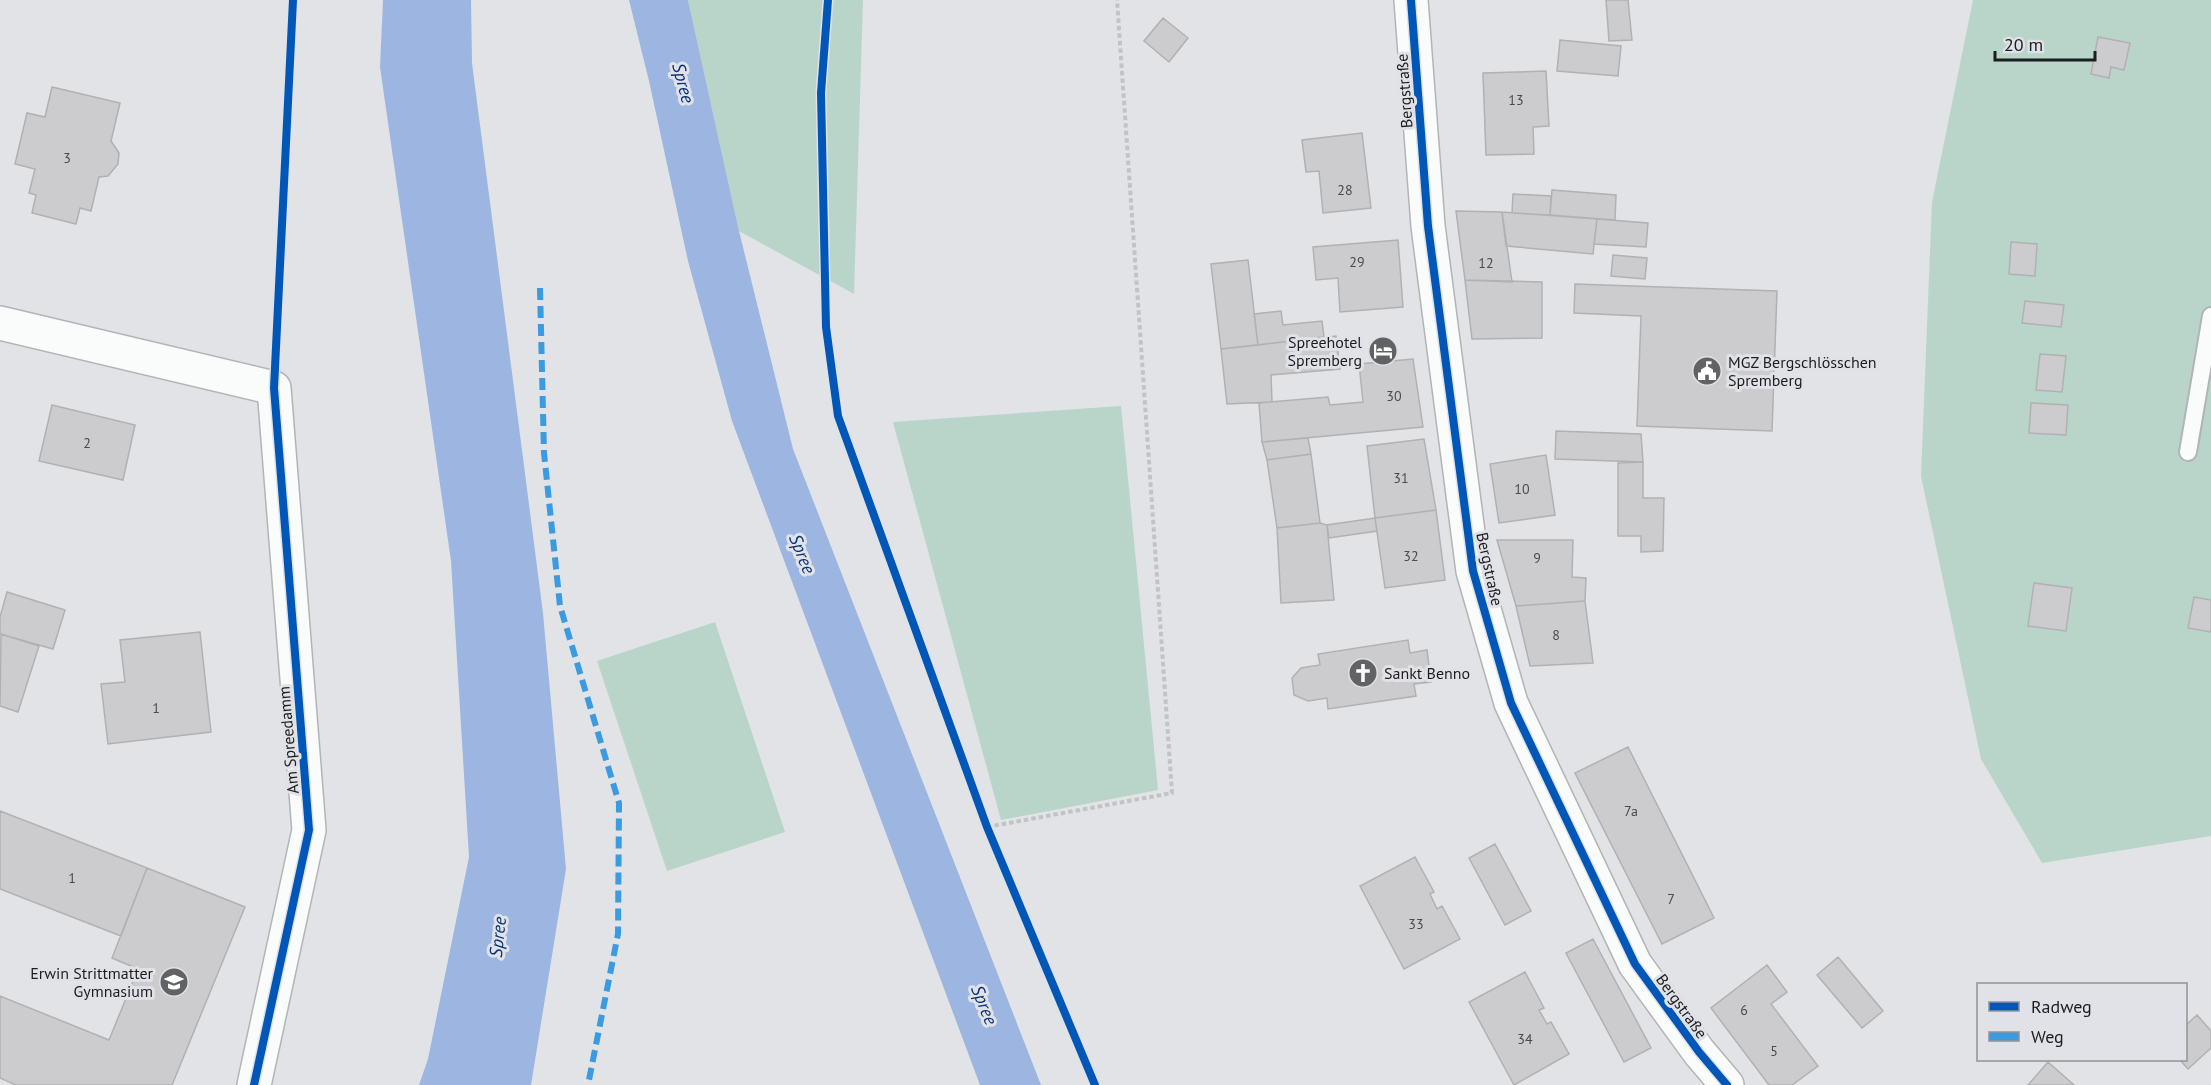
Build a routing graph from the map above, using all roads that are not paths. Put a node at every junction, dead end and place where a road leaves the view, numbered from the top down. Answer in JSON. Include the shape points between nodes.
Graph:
{"nodes":[{"id":1,"x":1411,"y":0,"type":"edge"},
{"id":2,"x":2211,"y":316,"type":"edge"},
{"id":3,"x":0,"y":323,"type":"edge"},
{"id":4,"x":2188,"y":452,"type":"dead end"},
{"id":5,"x":254,"y":1085,"type":"edge"},
{"id":6,"x":1727,"y":1085,"type":"edge"}],
"edges":[{"from":1,"to":6,"type":"street","name":"Bergstraße","via":[[1428,226],[1473,571],[1511,703],[1635,964]]},
{"from":2,"to":4,"type":"lane"},
{"from":3,"to":5,"type":"street","name":"Am Spreedamm","via":[[274,387],[309,830]]}]}
